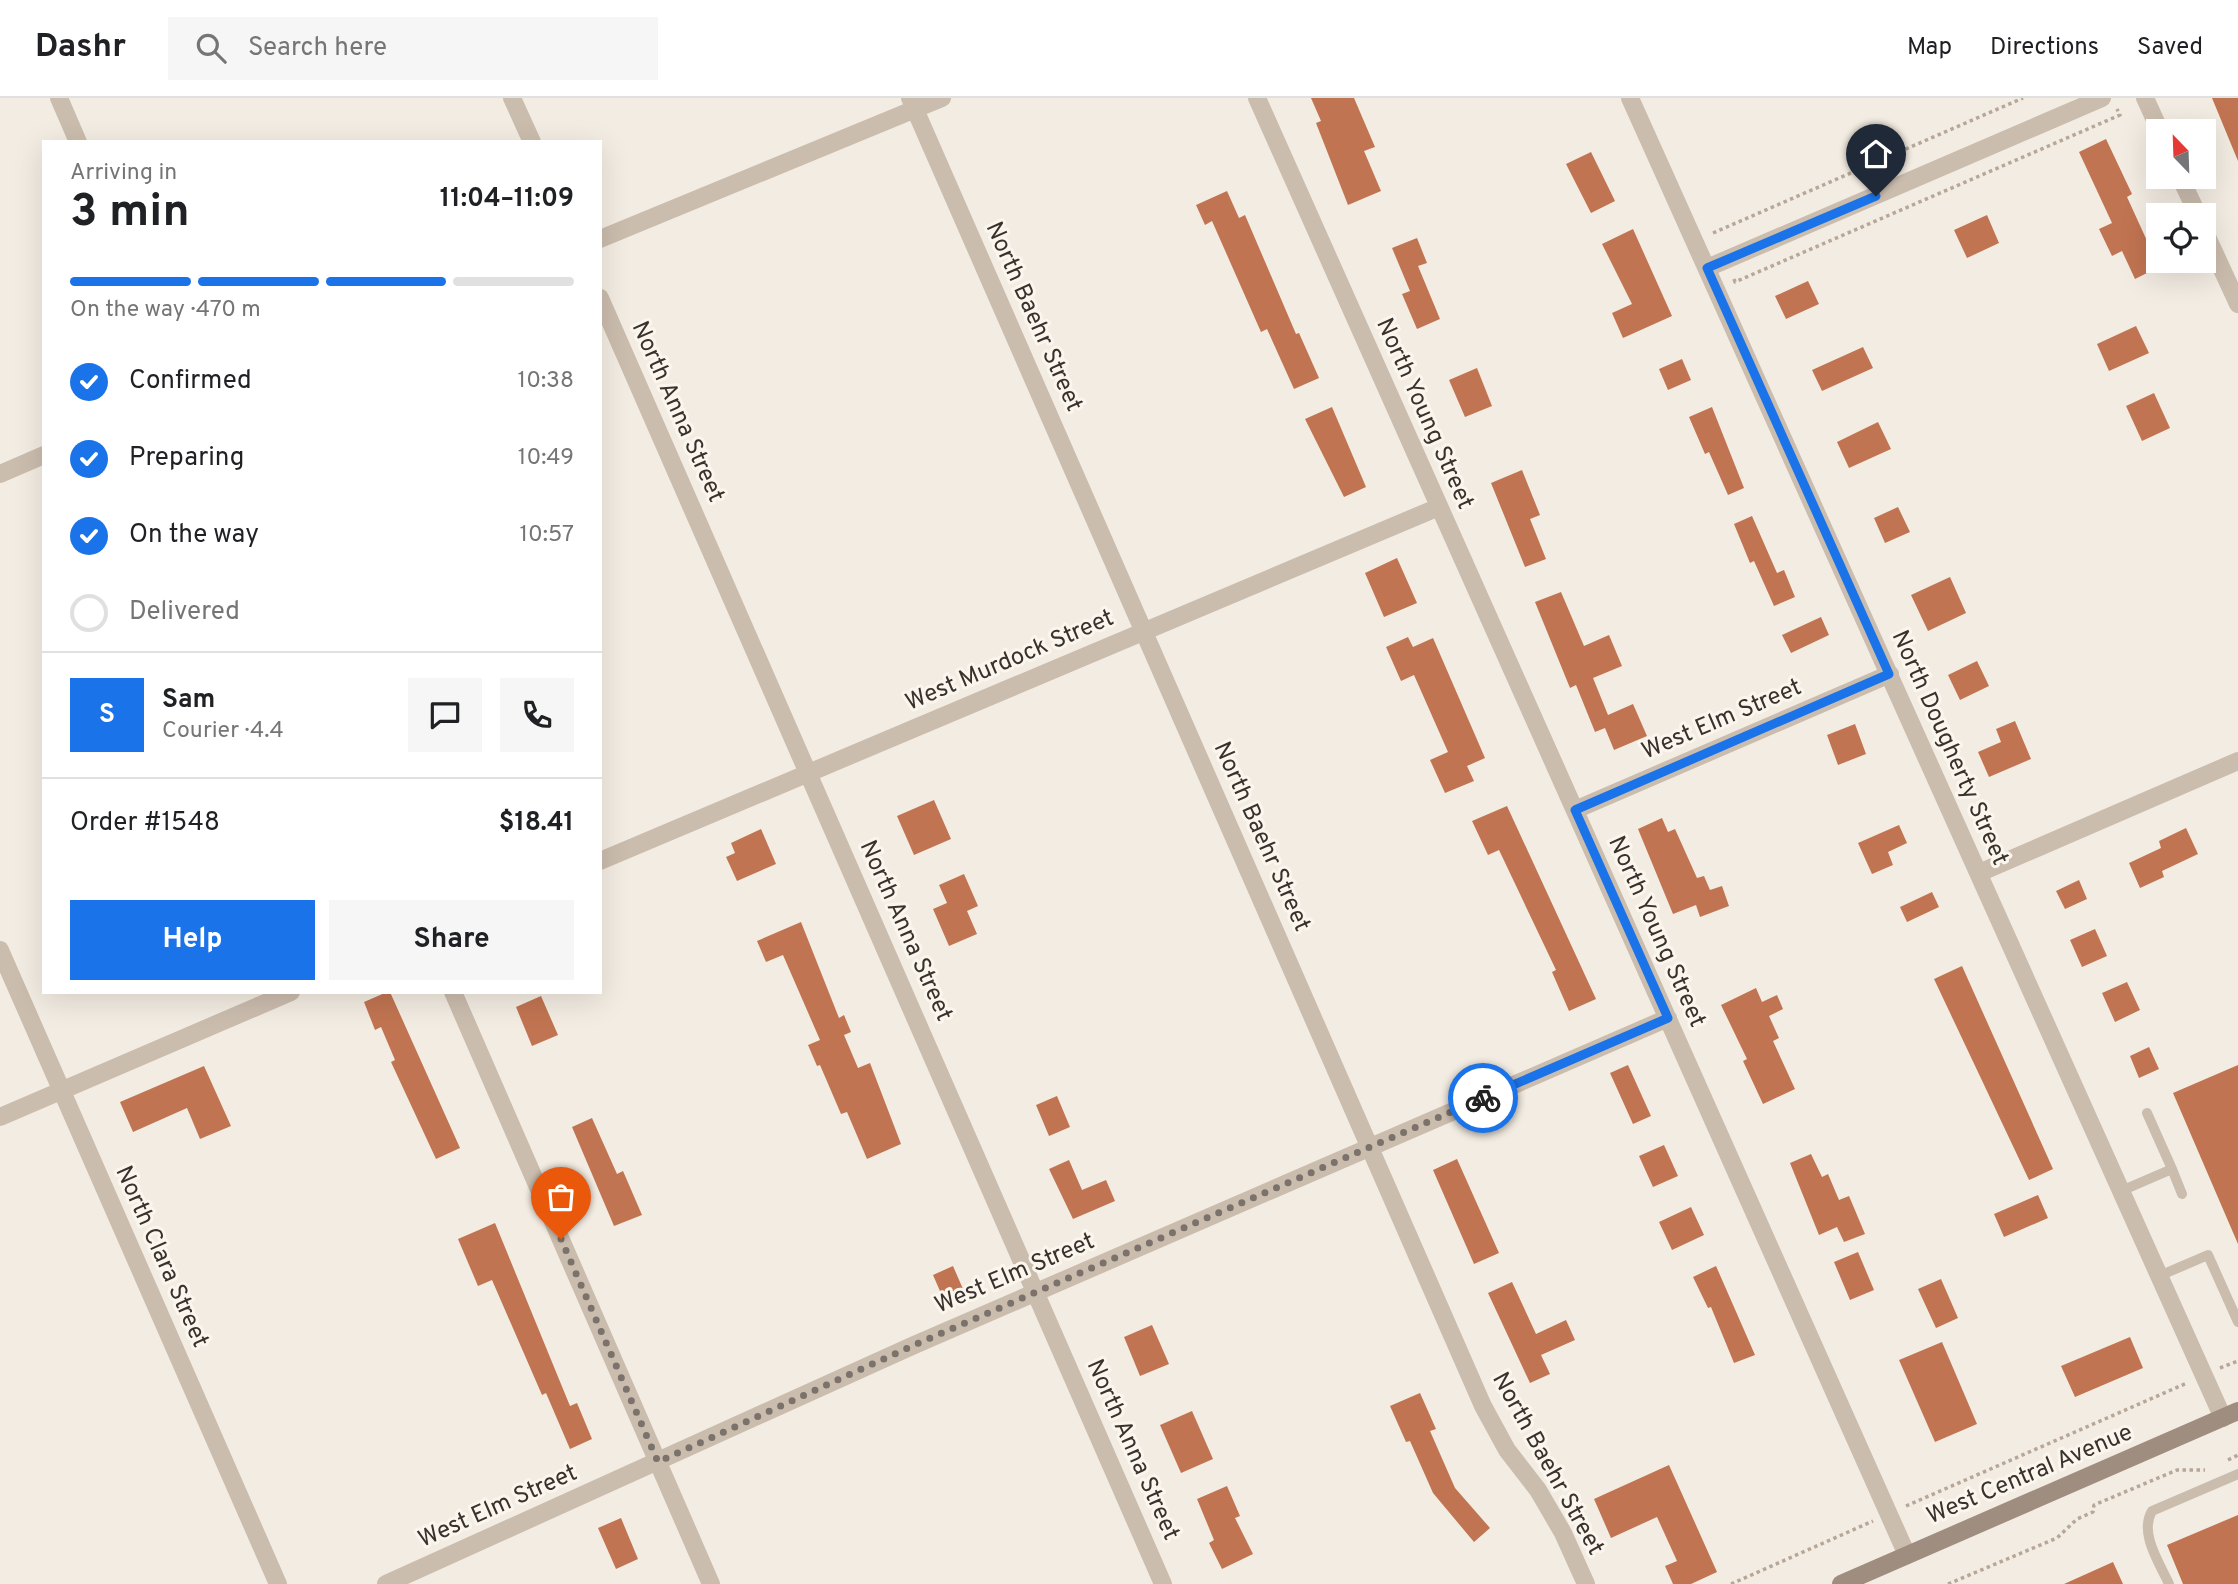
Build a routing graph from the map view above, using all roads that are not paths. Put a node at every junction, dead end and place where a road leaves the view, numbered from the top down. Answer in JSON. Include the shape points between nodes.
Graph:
{"nodes":[{"id":1,"x":59,"y":98,"type":"edge"},
{"id":2,"x":512,"y":98,"type":"edge"},
{"id":3,"x":942,"y":98,"type":"edge"},
{"id":4,"x":1257,"y":98,"type":"edge"},
{"id":5,"x":1630,"y":98,"type":"edge"},
{"id":6,"x":2102,"y":98,"type":"edge"},
{"id":7,"x":2145,"y":98,"type":"edge"},
{"id":8,"x":912,"y":104,"type":"edge"},
{"id":9,"x":2155,"y":119,"type":"edge"},
{"id":10,"x":77,"y":140,"type":"edge"},
{"id":11,"x":531,"y":140,"type":"edge"},
{"id":12,"x":602,"y":238,"type":"edge"},
{"id":13,"x":2216,"y":256,"type":"edge"},
{"id":14,"x":1707,"y":268,"type":"junction"},
{"id":15,"x":602,"y":303,"type":"edge"},
{"id":16,"x":2238,"y":304,"type":"edge"},
{"id":17,"x":42,"y":456,"type":"edge"},
{"id":18,"x":0,"y":474,"type":"edge"},
{"id":19,"x":1439,"y":507,"type":"junction"},
{"id":20,"x":1144,"y":631,"type":"junction"},
{"id":21,"x":1889,"y":674,"type":"junction"},
{"id":22,"x":2238,"y":761,"type":"edge"},
{"id":23,"x":809,"y":772,"type":"junction"},
{"id":24,"x":1575,"y":810,"type":"junction"},
{"id":25,"x":602,"y":860,"type":"edge"},
{"id":26,"x":1979,"y":873,"type":"junction"},
{"id":27,"x":0,"y":950,"type":"edge"},
{"id":28,"x":286,"y":994,"type":"edge"},
{"id":29,"x":454,"y":994,"type":"edge"},
{"id":30,"x":1668,"y":1018,"type":"junction"},
{"id":31,"x":61,"y":1090,"type":"junction"},
{"id":32,"x":2147,"y":1113,"type":"dead end"},
{"id":33,"x":0,"y":1117,"type":"edge"},
{"id":34,"x":1370,"y":1147,"type":"junction"},
{"id":35,"x":2172,"y":1169,"type":"junction"},
{"id":36,"x":2121,"y":1191,"type":"junction"},
{"id":37,"x":2182,"y":1194,"type":"dead end"},
{"id":38,"x":2159,"y":1276,"type":"junction"},
{"id":39,"x":1036,"y":1292,"type":"junction"},
{"id":40,"x":2238,"y":1322,"type":"edge"},
{"id":41,"x":2230,"y":1414,"type":"edge"},
{"id":42,"x":658,"y":1462,"type":"junction"},
{"id":43,"x":2238,"y":1474,"type":"edge"},
{"id":44,"x":1907,"y":1555,"type":"junction"},
{"id":45,"x":278,"y":1584,"type":"edge"},
{"id":46,"x":386,"y":1584,"type":"edge"},
{"id":47,"x":711,"y":1584,"type":"edge"},
{"id":48,"x":1163,"y":1584,"type":"edge"},
{"id":49,"x":1586,"y":1584,"type":"edge"},
{"id":50,"x":1841,"y":1584,"type":"edge"},
{"id":51,"x":2169,"y":1584,"type":"edge"}],
"edges":[{"from":1,"to":10,"type":"street"},
{"from":2,"to":11,"type":"street"},
{"from":3,"to":8,"type":"street"},
{"from":4,"to":19,"type":"street","name":"North Young Street"},
{"from":5,"to":14,"type":"street","name":"North Dougherty Street"},
{"from":6,"to":14,"type":"street"},
{"from":7,"to":9,"type":"street"},
{"from":8,"to":12,"type":"street"},
{"from":8,"to":20,"type":"street","name":"North Baehr Street"},
{"from":13,"to":16,"type":"street"},
{"from":14,"to":21,"type":"street","name":"North Dougherty Street"},
{"from":15,"to":23,"type":"street","name":"North Anna Street"},
{"from":17,"to":18,"type":"street"},
{"from":19,"to":20,"type":"street","name":"West Murdock Street"},
{"from":19,"to":24,"type":"street","name":"North Young Street"},
{"from":20,"to":23,"type":"street","name":"West Murdock Street"},
{"from":20,"to":34,"type":"street","name":"North Baehr Street"},
{"from":21,"to":24,"type":"street","name":"West Elm Street"},
{"from":21,"to":26,"type":"street","name":"North Dougherty Street"},
{"from":22,"to":26,"type":"street"},
{"from":23,"to":25,"type":"street","name":"West Murdock Street"},
{"from":23,"to":39,"type":"street","name":"North Anna Street"},
{"from":24,"to":30,"type":"street","name":"North Young Street"},
{"from":26,"to":36,"type":"street","name":"North Dougherty Street"},
{"from":27,"to":31,"type":"street","name":"North Clara Street"},
{"from":28,"to":31,"type":"street"},
{"from":29,"to":42,"type":"street"},
{"from":30,"to":34,"type":"street","name":"West Elm Street"},
{"from":30,"to":44,"type":"street","name":"North Young Street"},
{"from":31,"to":33,"type":"street"},
{"from":31,"to":45,"type":"street","name":"North Clara Street"},
{"from":32,"to":35,"type":"lane"},
{"from":34,"to":39,"type":"street","name":"West Elm Street"},
{"from":34,"to":49,"type":"street","name":"North Baehr Street","via":[[1483,1406],[1563,1533]]},
{"from":35,"to":36,"type":"lane"},
{"from":35,"to":37,"type":"lane"},
{"from":36,"to":38,"type":"street","name":"North Dougherty Street"},
{"from":38,"to":40,"type":"lane","via":[[2208,1255]]},
{"from":38,"to":41,"type":"street","name":"North Dougherty Street","via":[[2204,1376]]},
{"from":39,"to":42,"type":"street","name":"West Elm Street"},
{"from":39,"to":48,"type":"street","name":"North Anna Street"},
{"from":41,"to":44,"type":"main road","name":"West Central Avenue"},
{"from":42,"to":46,"type":"street","name":"West Elm Street"},
{"from":42,"to":47,"type":"street"},
{"from":43,"to":51,"type":"lane","via":[[2152,1511],[2146,1522],[2148,1534]]},
{"from":44,"to":50,"type":"main road","name":"West Central Avenue"}]}
